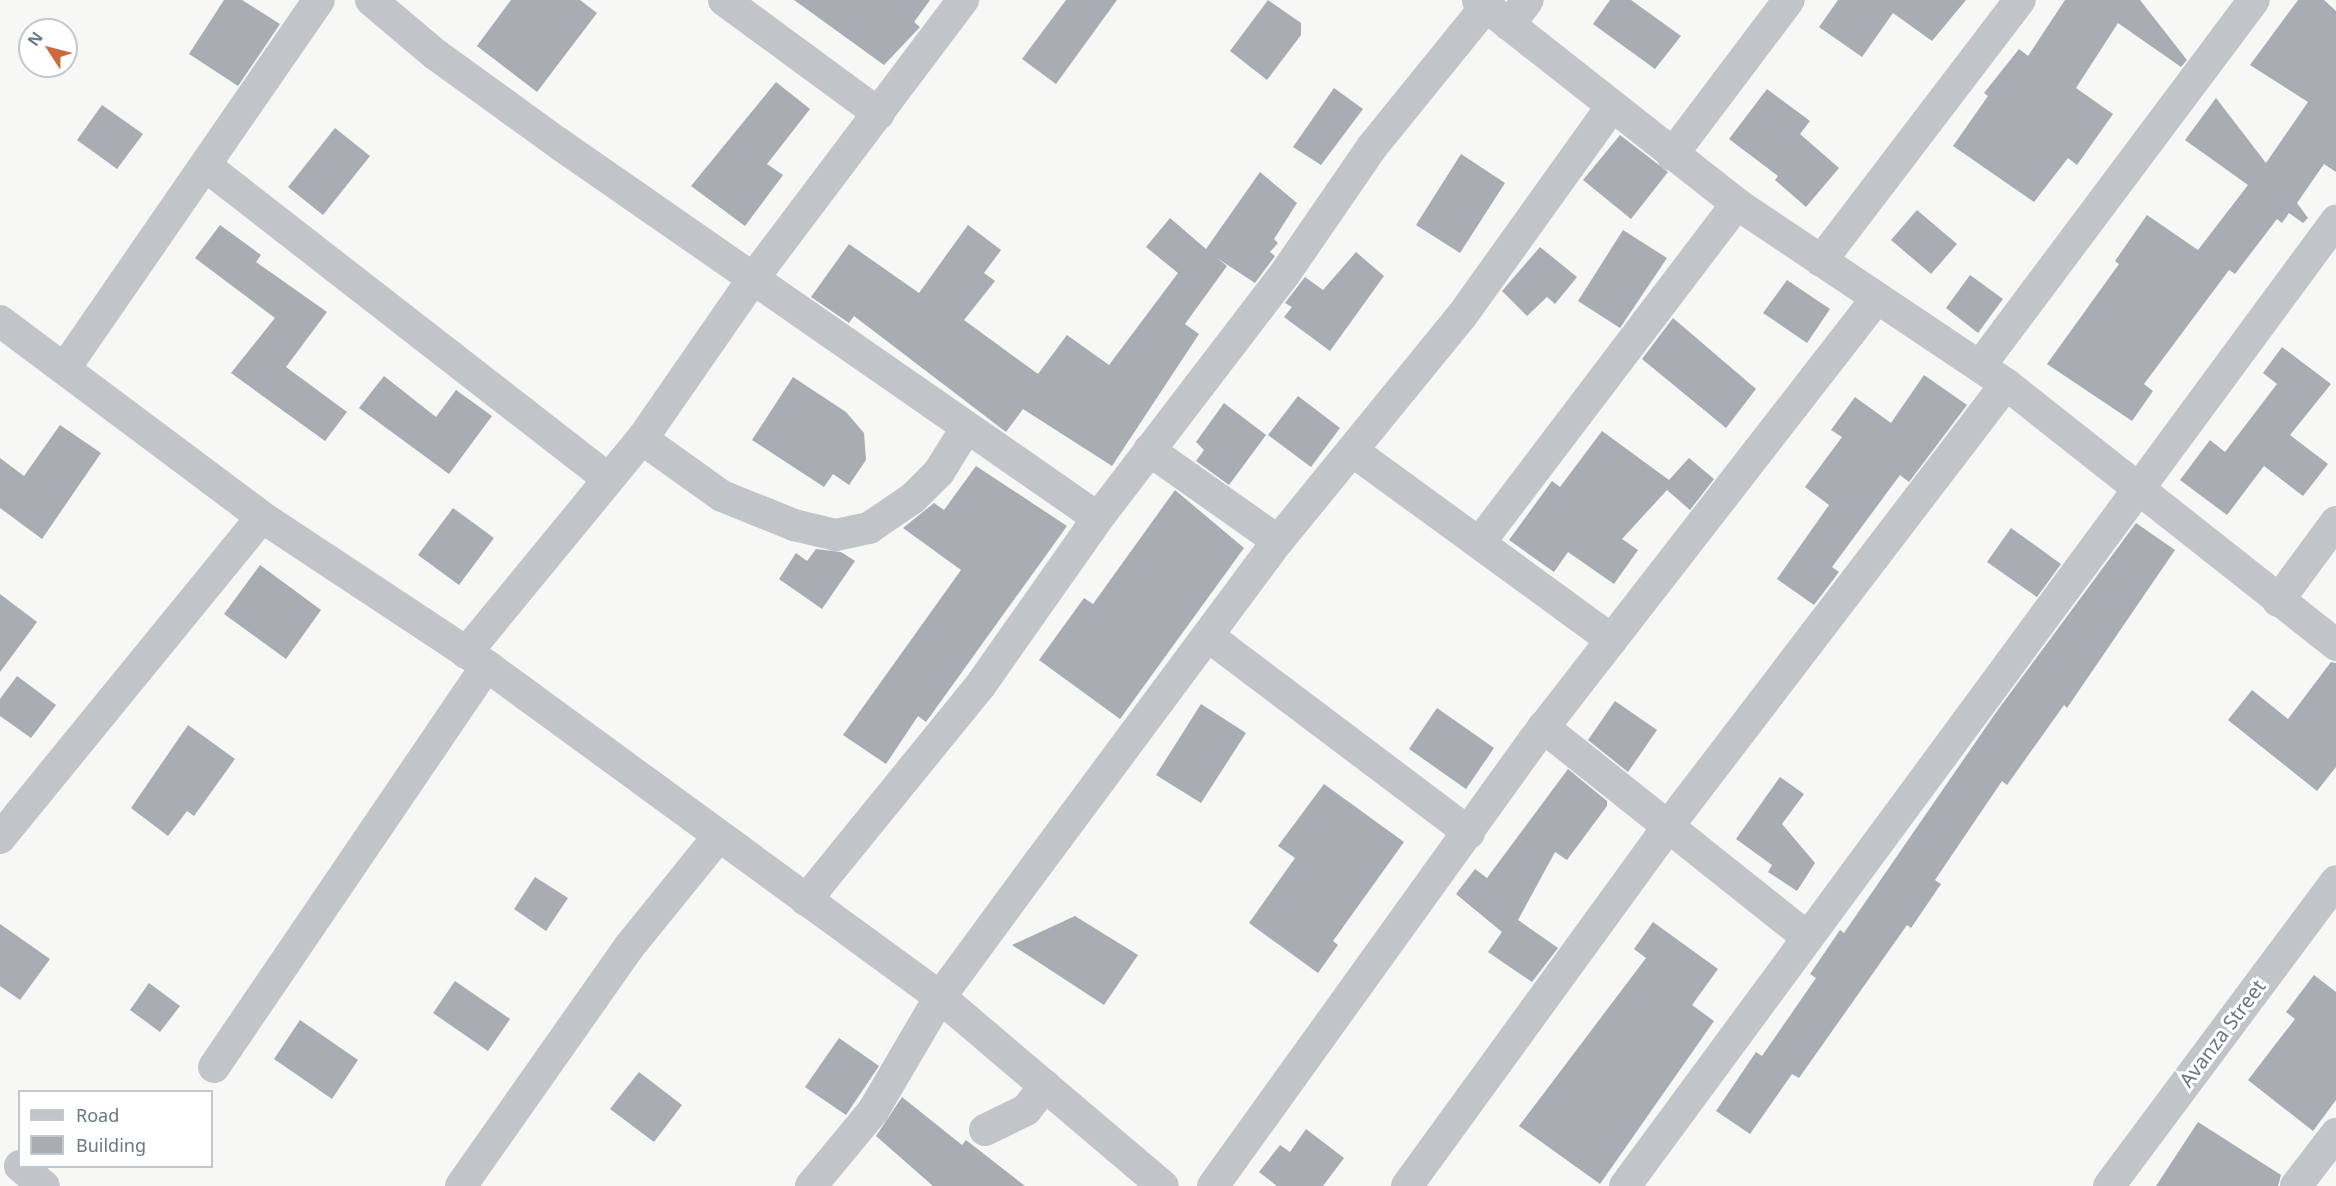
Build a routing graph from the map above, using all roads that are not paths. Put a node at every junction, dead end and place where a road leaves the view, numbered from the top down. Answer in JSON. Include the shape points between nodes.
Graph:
{"nodes":[{"id":1,"x":319,"y":0,"type":"edge"},
{"id":2,"x":370,"y":0,"type":"edge"},
{"id":3,"x":724,"y":0,"type":"edge"},
{"id":4,"x":963,"y":0,"type":"edge"},
{"id":5,"x":1528,"y":0,"type":"edge"},
{"id":6,"x":1789,"y":0,"type":"edge"},
{"id":7,"x":2020,"y":0,"type":"edge"},
{"id":8,"x":2254,"y":0,"type":"edge"},
{"id":9,"x":1491,"y":10,"type":"edge"},
{"id":10,"x":1612,"y":106,"type":"junction"},
{"id":11,"x":879,"y":114,"type":"junction"},
{"id":12,"x":1672,"y":155,"type":"junction"},
{"id":13,"x":207,"y":167,"type":"junction"},
{"id":14,"x":1737,"y":204,"type":"junction"},
{"id":15,"x":2336,"y":221,"type":"edge"},
{"id":16,"x":1821,"y":261,"type":"junction"},
{"id":17,"x":752,"y":280,"type":"junction"},
{"id":18,"x":1877,"y":298,"type":"junction"},
{"id":19,"x":0,"y":321,"type":"edge"},
{"id":20,"x":1980,"y":366,"type":"junction"},
{"id":21,"x":65,"y":369,"type":"junction"},
{"id":22,"x":2006,"y":384,"type":"junction"},
{"id":23,"x":965,"y":430,"type":"junction"},
{"id":24,"x":642,"y":439,"type":"junction"},
{"id":25,"x":1149,"y":450,"type":"junction"},
{"id":26,"x":1354,"y":452,"type":"junction"},
{"id":27,"x":607,"y":478,"type":"junction"},
{"id":28,"x":2139,"y":488,"type":"junction"},
{"id":29,"x":262,"y":517,"type":"junction"},
{"id":30,"x":1098,"y":518,"type":"junction"},
{"id":31,"x":2336,"y":522,"type":"edge"},
{"id":32,"x":1278,"y":541,"type":"junction"},
{"id":33,"x":1480,"y":542,"type":"junction"},
{"id":34,"x":2278,"y":601,"type":"junction"},
{"id":35,"x":1208,"y":636,"type":"junction"},
{"id":36,"x":1612,"y":640,"type":"junction"},
{"id":37,"x":2336,"y":645,"type":"edge"},
{"id":38,"x":476,"y":660,"type":"junction"},
{"id":39,"x":1544,"y":727,"type":"junction"},
{"id":40,"x":1666,"y":829,"type":"junction"},
{"id":41,"x":1469,"y":833,"type":"junction"},
{"id":42,"x":718,"y":837,"type":"junction"},
{"id":43,"x":0,"y":838,"type":"edge"},
{"id":44,"x":2336,"y":881,"type":"edge"},
{"id":45,"x":806,"y":900,"type":"junction"},
{"id":46,"x":1806,"y":936,"type":"junction"},
{"id":47,"x":940,"y":997,"type":"junction"},
{"id":48,"x":214,"y":1067,"type":"dead end"},
{"id":49,"x":1044,"y":1086,"type":"junction"},
{"id":50,"x":985,"y":1130,"type":"dead end"},
{"id":51,"x":2336,"y":1134,"type":"edge"},
{"id":52,"x":0,"y":1150,"type":"edge"},
{"id":53,"x":18,"y":1164,"type":"edge"},
{"id":54,"x":22,"y":1168,"type":"edge"},
{"id":55,"x":1158,"y":1184,"type":"edge"},
{"id":56,"x":44,"y":1186,"type":"edge"},
{"id":57,"x":461,"y":1186,"type":"edge"},
{"id":58,"x":811,"y":1186,"type":"edge"},
{"id":59,"x":1213,"y":1186,"type":"edge"},
{"id":60,"x":1407,"y":1186,"type":"edge"},
{"id":61,"x":1625,"y":1186,"type":"edge"},
{"id":62,"x":2109,"y":1186,"type":"edge"},
{"id":63,"x":2296,"y":1186,"type":"edge"}],
"edges":[{"from":1,"to":13,"type":"street","via":[[234,117]]},
{"from":2,"to":17,"type":"street","via":[[435,54]]},
{"from":3,"to":11,"type":"street"},
{"from":4,"to":11,"type":"street"},
{"from":5,"to":9,"type":"street"},
{"from":6,"to":12,"type":"street"},
{"from":7,"to":16,"type":"street"},
{"from":8,"to":20,"type":"street"},
{"from":9,"to":10,"type":"street"},
{"from":9,"to":25,"type":"street","via":[[1397,114],[1284,275]]},
{"from":10,"to":12,"type":"street"},
{"from":10,"to":26,"type":"street","via":[[1461,317]]},
{"from":11,"to":17,"type":"street"},
{"from":12,"to":14,"type":"street"},
{"from":13,"to":21,"type":"street"},
{"from":13,"to":27,"type":"street"},
{"from":14,"to":16,"type":"street"},
{"from":14,"to":33,"type":"street"},
{"from":15,"to":28,"type":"street"},
{"from":16,"to":18,"type":"street"},
{"from":17,"to":23,"type":"street"},
{"from":17,"to":24,"type":"street"},
{"from":18,"to":20,"type":"street"},
{"from":18,"to":36,"type":"street"},
{"from":19,"to":21,"type":"street"},
{"from":20,"to":22,"type":"street"},
{"from":21,"to":29,"type":"street"},
{"from":22,"to":28,"type":"street"},
{"from":22,"to":40,"type":"street"},
{"from":23,"to":24,"type":"street","via":[[939,472],[913,498],[869,528],[836,535],[785,522],[722,496]]},
{"from":23,"to":30,"type":"street"},
{"from":24,"to":27,"type":"street"},
{"from":25,"to":30,"type":"street"},
{"from":25,"to":32,"type":"street"},
{"from":26,"to":32,"type":"street"},
{"from":26,"to":33,"type":"street"},
{"from":27,"to":38,"type":"street"},
{"from":28,"to":34,"type":"street"},
{"from":28,"to":46,"type":"street"},
{"from":29,"to":38,"type":"street"},
{"from":29,"to":43,"type":"street"},
{"from":30,"to":45,"type":"street","via":[[980,686]]},
{"from":31,"to":34,"type":"street"},
{"from":32,"to":35,"type":"street"},
{"from":33,"to":36,"type":"street"},
{"from":34,"to":37,"type":"street"},
{"from":35,"to":41,"type":"street"},
{"from":35,"to":47,"type":"street"},
{"from":36,"to":39,"type":"street"},
{"from":38,"to":42,"type":"street"},
{"from":38,"to":48,"type":"street"},
{"from":39,"to":40,"type":"street"},
{"from":39,"to":41,"type":"street"},
{"from":40,"to":46,"type":"street"},
{"from":40,"to":60,"type":"street"},
{"from":41,"to":59,"type":"street"},
{"from":42,"to":45,"type":"street"},
{"from":42,"to":57,"type":"street","via":[[629,947]]},
{"from":44,"to":62,"type":"street","name":"Avanza Street"},
{"from":45,"to":47,"type":"street"},
{"from":46,"to":61,"type":"street"},
{"from":47,"to":49,"type":"street"},
{"from":47,"to":58,"type":"street","via":[[873,1111]]},
{"from":49,"to":50,"type":"street","via":[[1026,1110]]},
{"from":49,"to":55,"type":"street"},
{"from":51,"to":63,"type":"street"},
{"from":52,"to":53,"type":"street"},
{"from":54,"to":56,"type":"street"}]}
